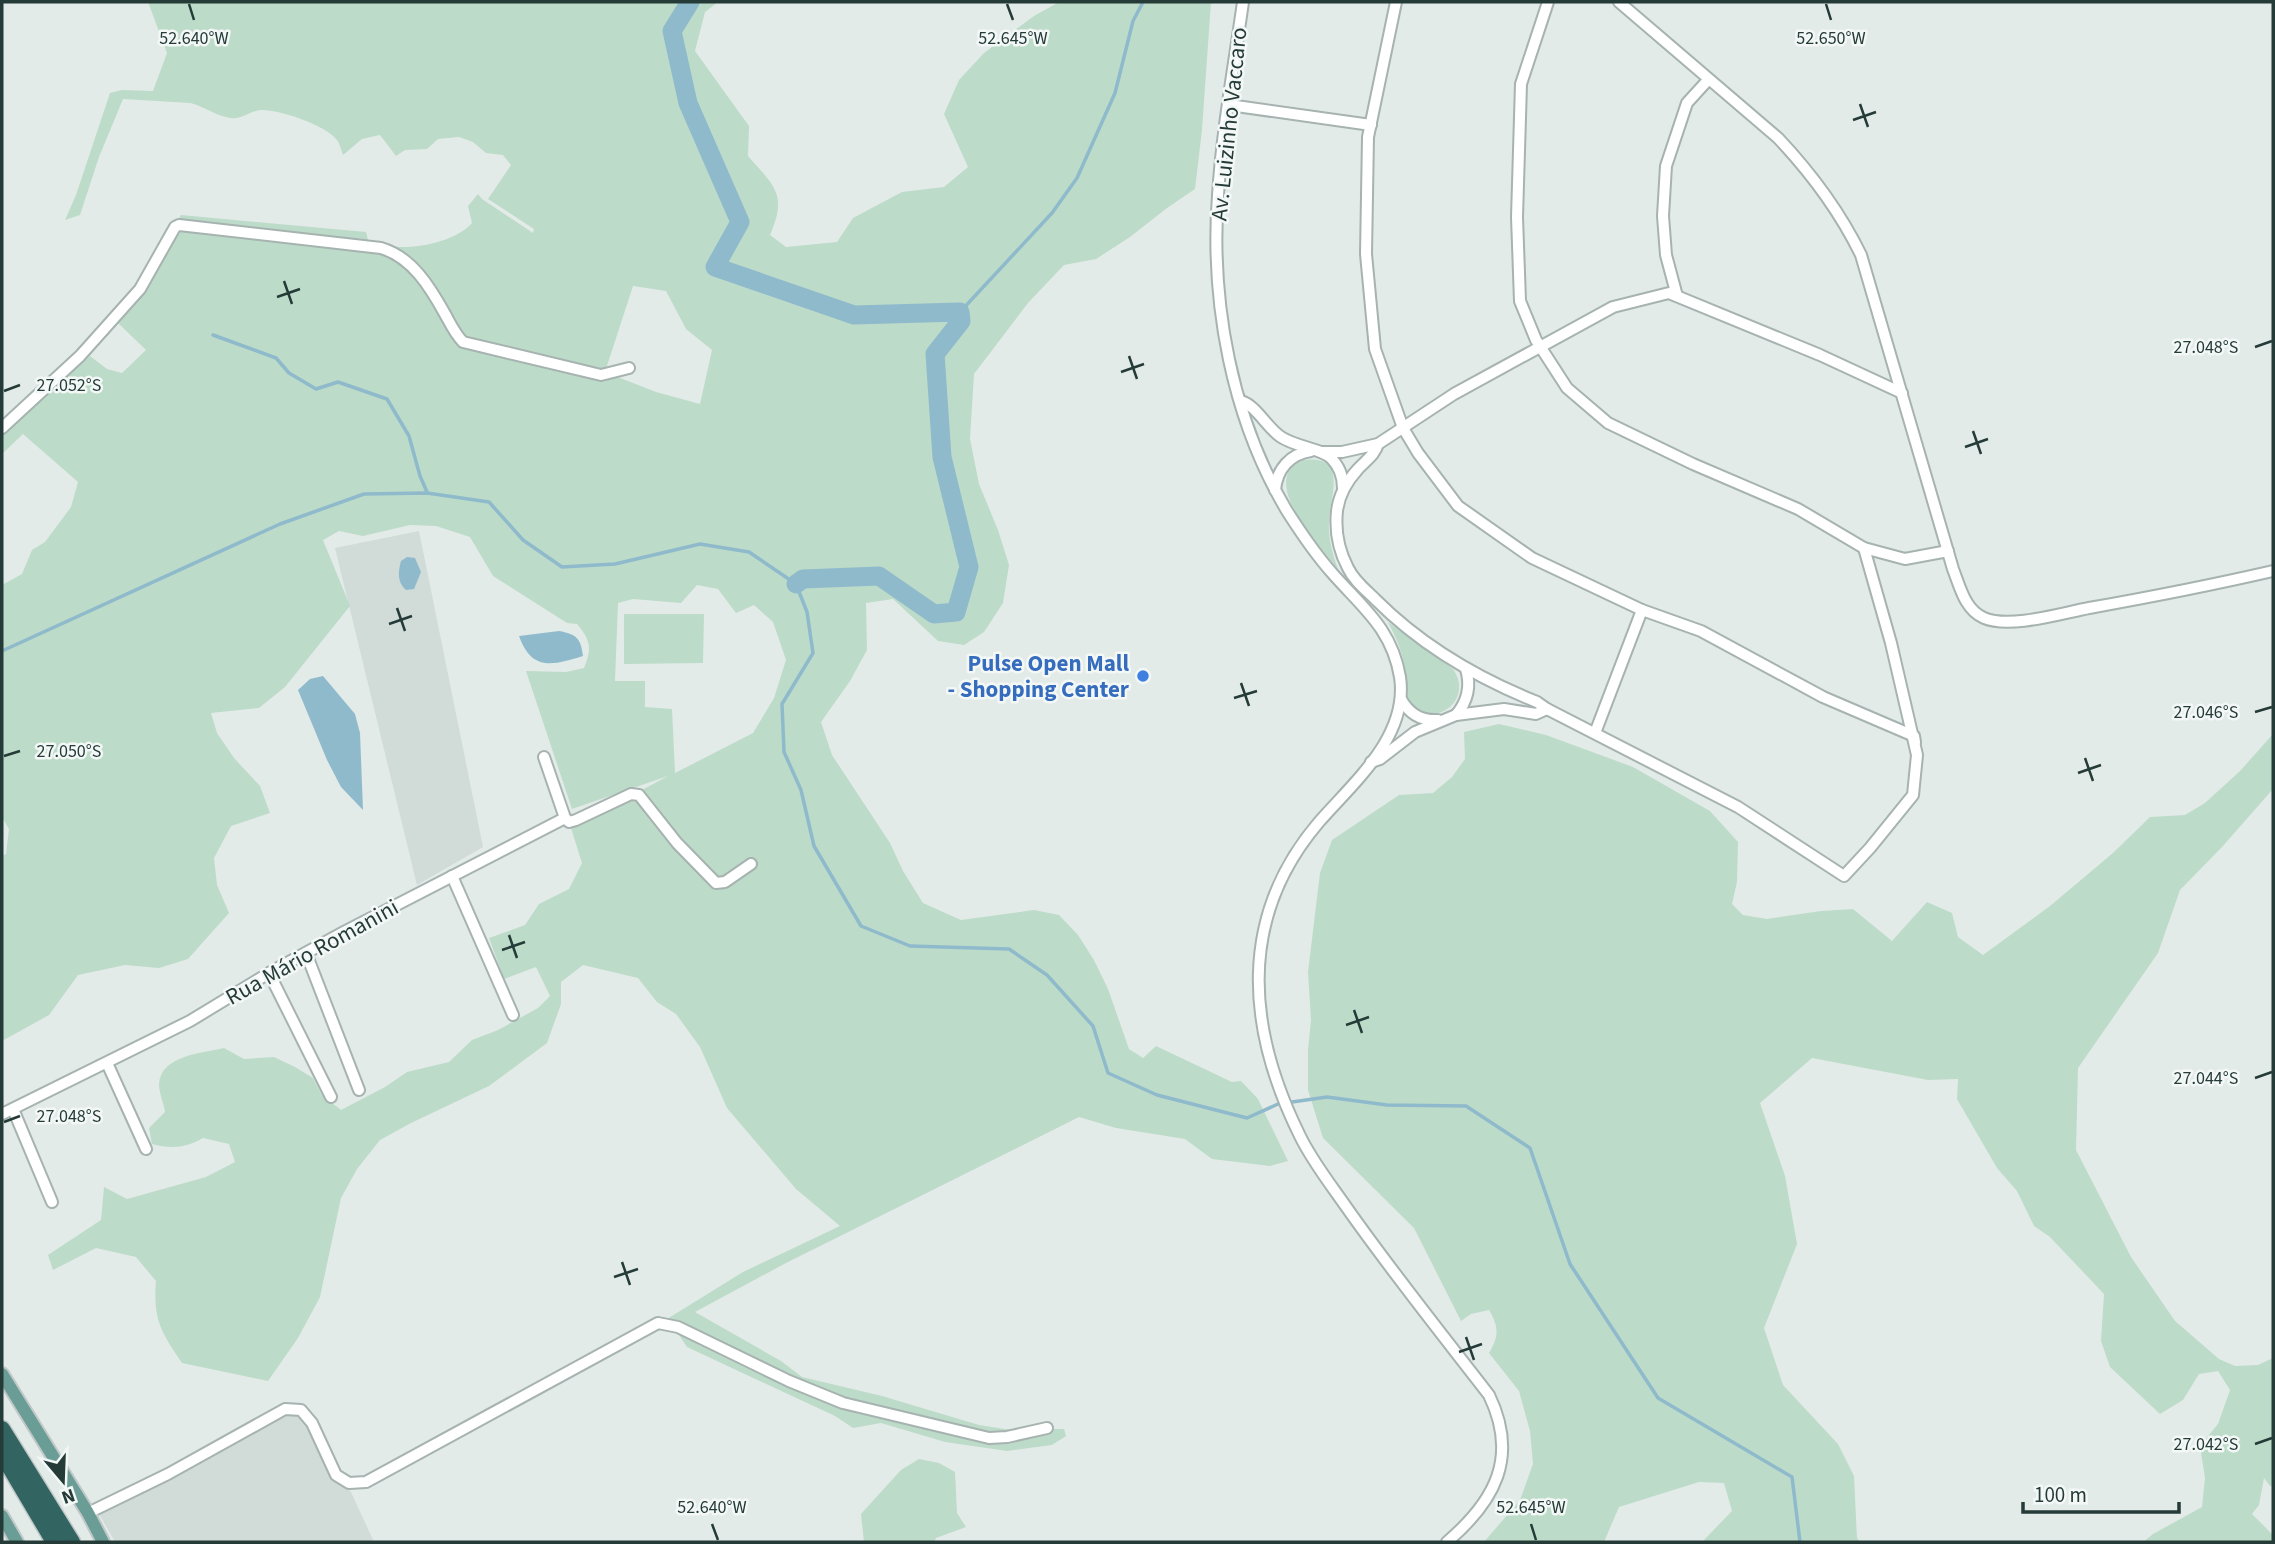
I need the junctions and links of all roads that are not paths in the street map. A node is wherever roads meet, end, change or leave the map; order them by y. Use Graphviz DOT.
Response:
graph roads {
  1 [pos="1242,2"];
  2 [pos="1396,2"];
  3 [pos="1548,2"];
  4 [pos="1619,2"];
  5 [pos="1707,80"];
  6 [pos="1228,105"];
  7 [pos="1371,125"];
  8 [pos="1677,296"];
  9 [pos="1541,347"];
  10 [pos="629,368"];
  11 [pos="1902,393"];
  12 [pos="1241,401"];
  13 [pos="2,428"];
  14 [pos="1403,428"];
  15 [pos="1378,444"];
  16 [pos="1316,451"];
  17 [pos="1343,488"];
  18 [pos="1275,490"];
  19 [pos="1864,548"];
  20 [pos="1948,551"];
  21 [pos="2273,571"];
  22 [pos="1642,610"];
  23 [pos="1466,669"];
  24 [pos="1401,699"];
  25 [pos="1547,709"];
  26 [pos="1456,715"];
  27 [pos="1441,720"];
  28 [pos="1595,733"];
  29 [pos="1914,736"];
  30 [pos="544,757"];
  31 [pos="1371,762"];
  32 [pos="565,818"];
  33 [pos="751,864"];
  34 [pos="452,876"];
  35 [pos="306,953"];
  36 [pos="269,973"];
  37 [pos="513,1014"];
  38 [pos="107,1062"];
  39 [pos="359,1090"];
  40 [pos="331,1097"];
  41 [pos="7,1112"];
  42 [pos="146,1149"];
  43 [pos="52,1202"];
  44 [pos="2,1374"];
  45 [pos="1047,1427"];
  46 [pos="2,1429"];
  47 [pos="2,1454"];
  48 [pos="88,1513"];
  49 [pos="2,1519"];
  50 [pos="17,1542"];
  51 [pos="54,1542"];
  52 [pos="72,1542"];
  53 [pos="103,1542"];
  54 [pos="1447,1542"];
  1 -- 6 [label="street, Av. Luizinho Vaccaro"];
  2 -- 7 [label="street"];
  3 -- 9 [label="street"];
  4 -- 5 [label="street"];
  5 -- 8 [label="street"];
  5 -- 11 [label="street"];
  6 -- 7 [label="street"];
  6 -- 12 [label="street, Av. Luizinho Vaccaro"];
  7 -- 14 [label="street"];
  8 -- 9 [label="street"];
  8 -- 11 [label="street"];
  9 -- 14 [label="street"];
  9 -- 19 [label="street"];
  10 -- 13 [label="street"];
  11 -- 20 [label="street"];
  12 -- 16 [label="street"];
  12 -- 18 [label="street, Av. Luizinho Vaccaro"];
  14 -- 15 [label="street"];
  14 -- 22 [label="street"];
  15 -- 16 [label="street"];
  15 -- 17 [label="street"];
  16 -- 17 [label="street"];
  16 -- 18 [label="street"];
  17 -- 23 [label="street"];
  18 -- 24 [label="street, Av. Luizinho Vaccaro"];
  19 -- 20 [label="street"];
  19 -- 29 [label="street"];
  20 -- 21 [label="street"];
  22 -- 28 [label="street"];
  22 -- 29 [label="street"];
  23 -- 25 [label="street"];
  23 -- 26 [label="street"];
  24 -- 27 [label="street"];
  24 -- 31 [label="street"];
  25 -- 26 [label="street"];
  25 -- 28 [label="street"];
  26 -- 27 [label="street"];
  27 -- 31 [label="street"];
  28 -- 29 [label="street"];
  30 -- 32 [label="street"];
  31 -- 54 [label="street"];
  32 -- 33 [label="street, Rua Mário Romanini"];
  32 -- 34 [label="street, Rua Mário Romanini"];
  34 -- 35 [label="street, Rua Mário Romanini"];
  34 -- 37 [label="street"];
  35 -- 36 [label="street, Rua Mário Romanini"];
  35 -- 39 [label="street"];
  36 -- 38 [label="street, Rua Mário Romanini"];
  36 -- 40 [label="street"];
  38 -- 41 [label="street, Rua Mário Romanini"];
  38 -- 42 [label="street"];
  41 -- 43 [label="street"];
  44 -- 48 [label="main road"];
  45 -- 48 [label="street"];
  46 -- 52 [label="highway"];
  47 -- 51 [label="highway"];
  48 -- 53 [label="main road"];
  49 -- 50 [label="main road"];
}
